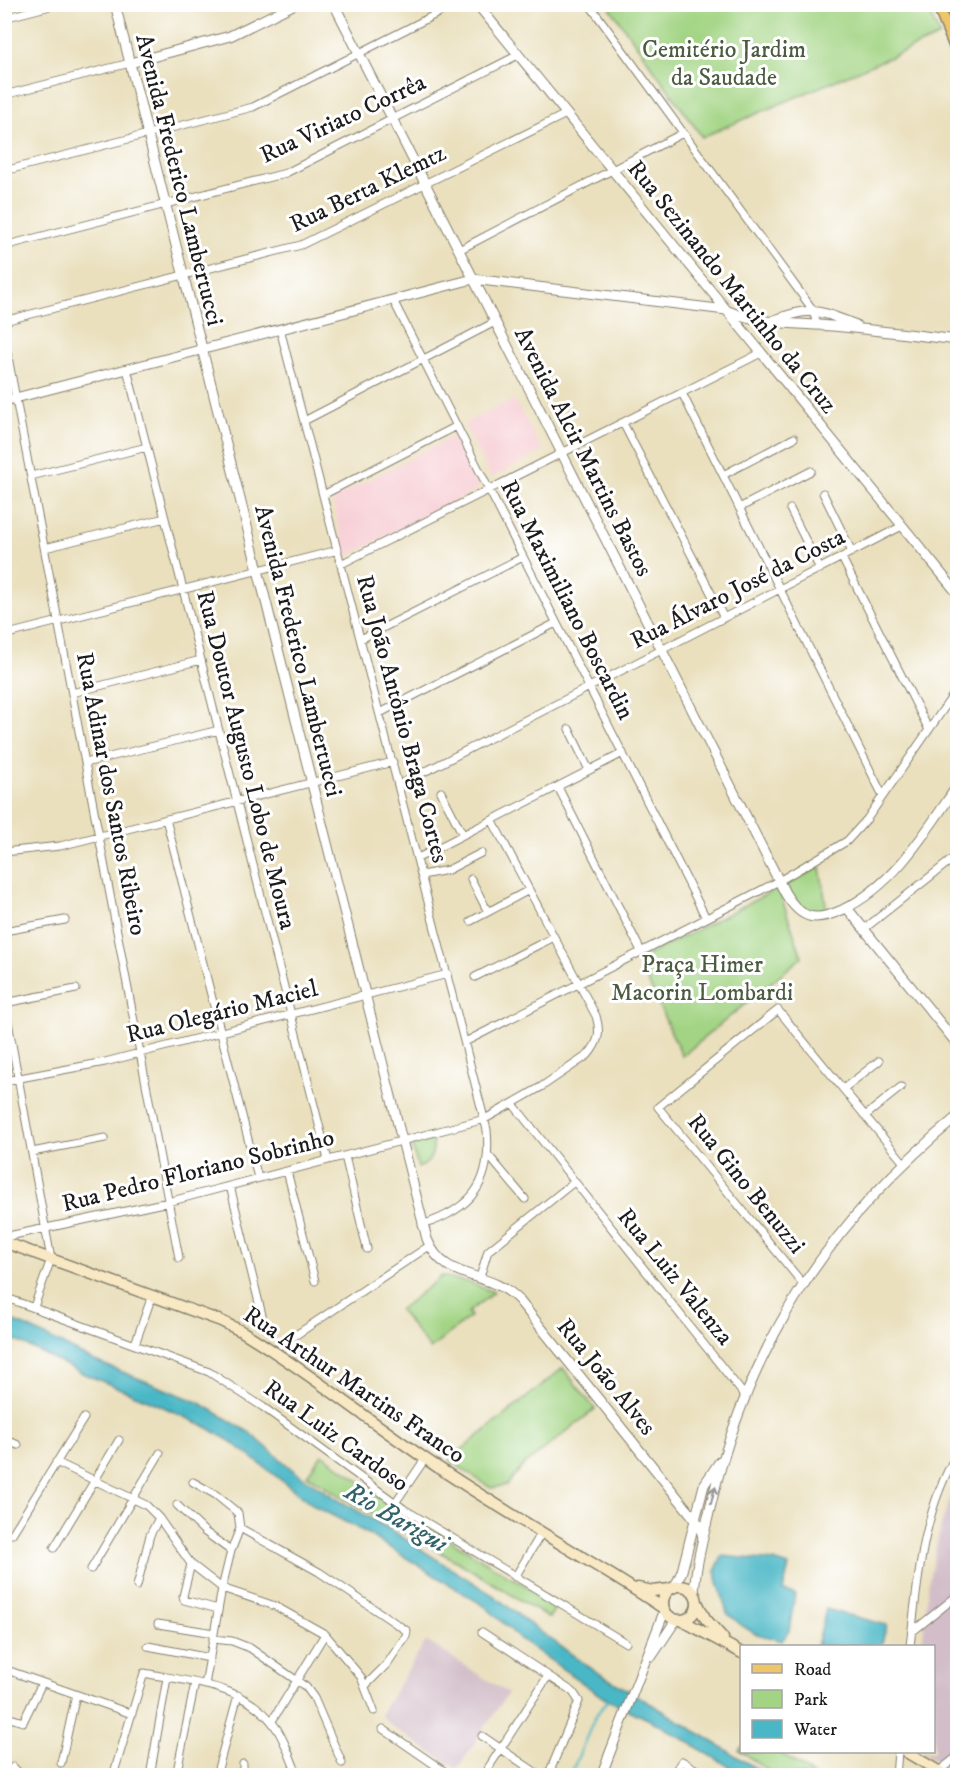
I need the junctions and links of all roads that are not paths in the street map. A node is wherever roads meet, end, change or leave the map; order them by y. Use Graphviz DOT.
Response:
graph roads {
  1 [pos="58,4"];
  2 [pos="115,4"];
  3 [pos="295,4"];
  4 [pos="334,4"];
  5 [pos="456,4"];
  6 [pos="477,4"];
  7 [pos="589,4"];
  8 [pos="937,4"];
  9 [pos="950,4"];
  10 [pos="4,18"];
  11 [pos="957,22"];
  12 [pos="359,54"];
  13 [pos="518,55"];
  14 [pos="957,55"];
  15 [pos="130,63"];
  16 [pos="4,95"];
  17 [pos="566,114"];
  18 [pos="392,119"];
  19 [pos="148,134"];
  20 [pos="683,134"];
  21 [pos="4,171"];
  22 [pos="612,171"];
  23 [pos="425,184"];
  24 [pos="165,205"];
  25 [pos="4,246"];
  26 [pos="459,250"];
  27 [pos="183,275"];
  28 [pos="473,279"];
  29 [pos="393,300"];
  30 [pos="726,310"];
  31 [pos="813,310"];
  32 [pos="4,321"];
  33 [pos="495,322"];
  34 [pos="770,322"];
  35 [pos="817,325"];
  36 [pos="280,329"];
  37 [pos="865,329"];
  38 [pos="4,336"];
  39 [pos="957,340"];
  40 [pos="202,349"];
  41 [pos="761,354"];
  42 [pos="423,360"];
  43 [pos="127,369"];
  44 [pos="682,393"];
  45 [pos="16,398"];
  46 [pos="4,401"];
  47 [pos="304,421"];
  48 [pos="623,423"];
  49 [pos="457,426"];
  50 [pos="794,438"];
  51 [pos="147,447"];
  52 [pos="562,454"];
  53 [pos="811,471"];
  54 [pos="723,475"];
  55 [pos="31,476"];
  56 [pos="489,490"];
  57 [pos="823,493"];
  58 [pos="323,495"];
  59 [pos="740,508"];
  60 [pos="790,508"];
  61 [pos="165,518"];
  62 [pos="902,526"];
  63 [pos="45,548"];
  64 [pos="338,550"];
  65 [pos="852,552"];
  66 [pos="523,557"];
  67 [pos="842,558"];
  68 [pos="341,564"];
  69 [pos="820,569"];
  70 [pos="258,570"];
  71 [pos="183,589"];
  72 [pos="780,589"];
  73 [pos="957,594"];
  74 [pos="724,618"];
  75 [pos="58,621"];
  76 [pos="556,623"];
  77 [pos="4,635"];
  78 [pos="361,639"];
  79 [pos="662,650"];
  80 [pos="201,660"];
  81 [pos="589,687"];
  82 [pos="957,688"];
  83 [pos="72,693"];
  84 [pos="380,713"];
  85 [pos="569,729"];
  86 [pos="219,730"];
  87 [pos="928,730"];
  88 [pos="623,753"];
  89 [pos="393,762"];
  90 [pos="85,763"];
  91 [pos="589,770"];
  92 [pos="311,783"];
  93 [pos="399,785"];
  94 [pos="957,785"];
  95 [pos="558,787"];
  96 [pos="441,792"];
  97 [pos="883,796"];
  98 [pos="237,802"];
  99 [pos="166,819"];
  100 [pos="492,820"];
  101 [pos="463,835"];
  102 [pos="99,836"];
  103 [pos="6,850"];
  104 [pos="481,853"];
  105 [pos="417,858"];
  106 [pos="956,858"];
  107 [pos="422,875"];
  108 [pos="471,879"];
  109 [pos="778,880"];
  110 [pos="529,890"];
  111 [pos="846,908"];
  112 [pos="488,912"];
  113 [pos="706,918"];
  114 [pos="64,920"];
  115 [pos="471,921"];
  116 [pos="864,929"];
  117 [pos="4,931"];
  118 [pos="554,937"];
  119 [pos="641,951"];
  120 [pos="448,975"];
  121 [pos="475,977"];
  122 [pos="578,984"];
  123 [pos="76,989"];
  124 [pos="365,996"];
  125 [pos="5,1001"];
  126 [pos="291,1014"];
  127 [pos="221,1032"];
  128 [pos="465,1042"];
  129 [pos="957,1045"];
  130 [pos="140,1053"];
  131 [pos="879,1061"];
  132 [pos="19,1078"];
  133 [pos="4,1081"];
  134 [pos="901,1088"];
  135 [pos="843,1089"];
  136 [pos="513,1104"];
  137 [pos="865,1116"];
  138 [pos="957,1116"];
  139 [pos="485,1119"];
  140 [pos="105,1138"];
  141 [pos="401,1141"];
  142 [pos="32,1152"];
  143 [pos="345,1156"];
  144 [pos="489,1156"];
  145 [pos="328,1160"];
  146 [pos="904,1163"];
  147 [pos="287,1171"];
  148 [pos="258,1178"];
  149 [pos="574,1182"];
  150 [pos="230,1186"];
  151 [pos="525,1199"];
  152 [pos="168,1202"];
  153 [pos="422,1225"];
  154 [pos="46,1228"];
  155 [pos="4,1237"];
  156 [pos="4,1242"];
  157 [pos="429,1246"];
  158 [pos="367,1249"];
  159 [pos="179,1258"];
  160 [pos="51,1259"];
  161 [pos="480,1277"];
  162 [pos="315,1281"];
  163 [pos="804,1286"];
  164 [pos="152,1296"];
  165 [pos="4,1297"];
  166 [pos="34,1307"];
  167 [pos="262,1315"];
  168 [pos="135,1344"];
  169 [pos="281,1345"];
  170 [pos="745,1396"];
  171 [pos="84,1418"];
  172 [pos="4,1439"];
  173 [pos="119,1440"];
  174 [pos="18,1445"];
  175 [pos="957,1452"];
  176 [pos="160,1453"];
  177 [pos="724,1457"];
  178 [pos="425,1459"];
  179 [pos="56,1462"];
  180 [pos="95,1480"];
  181 [pos="193,1482"];
  182 [pos="133,1498"];
  183 [pos="395,1503"];
  184 [pos="177,1505"];
  185 [pos="159,1518"];
  186 [pos="694,1518"];
  187 [pos="240,1528"];
  188 [pos="12,1534"];
  189 [pos="541,1534"];
  190 [pos="703,1538"];
  191 [pos="54,1548"];
  192 [pos="231,1551"];
  193 [pos="191,1564"];
  194 [pos="91,1569"];
  195 [pos="515,1577"];
  196 [pos="629,1585"];
  197 [pos="137,1586"];
  198 [pos="222,1588"];
  199 [pos="672,1588"];
  200 [pos="957,1595"];
  201 [pos="695,1598"];
  202 [pos="218,1609"];
  203 [pos="664,1610"];
  204 [pos="679,1621"];
  205 [pos="158,1624"];
  206 [pos="482,1632"];
  207 [pos="912,1632"];
  208 [pos="325,1634"];
  209 [pos="214,1636"];
  210 [pos="626,1643"];
  211 [pos="910,1645"];
  212 [pos="148,1646"];
  213 [pos="738,1650"];
  214 [pos="210,1658"];
  215 [pos="4,1669"];
  216 [pos="642,1670"];
  217 [pos="548,1676"];
  218 [pos="167,1678"];
  219 [pos="298,1681"];
  220 [pos="42,1683"];
  221 [pos="195,1683"];
  222 [pos="205,1685"];
  223 [pos="365,1686"];
  224 [pos="76,1695"];
  225 [pos="238,1695"];
  226 [pos="374,1711"];
  227 [pos="132,1714"];
  228 [pos="4,1716"];
  229 [pos="272,1722"];
  230 [pos="384,1730"];
  231 [pos="482,1736"];
  232 [pos="500,1749"];
  233 [pos="898,1753"];
  234 [pos="907,1753"];
  235 [pos="957,1756"];
  236 [pos="61,1763"];
  237 [pos="342,1763"];
  238 [pos="243,1764"];
  239 [pos="926,1769"];
  240 [pos="943,1773"];
  241 [pos="297,1774"];
  242 [pos="601,1775"];
  243 [pos="5,1776"];
  244 [pos="22,1776"];
  245 [pos="113,1776"];
  246 [pos="150,1776"];
  247 [pos="176,1776"];
  248 [pos="216,1776"];
  249 [pos="243,1776"];
  250 [pos="286,1776"];
  251 [pos="451,1776"];
  252 [pos="483,1776"];
  253 [pos="541,1776"];
  254 [pos="548,1776"];
  255 [pos="672,1776"];
  256 [pos="707,1776"];
  257 [pos="896,1776"];
  1 -- 10 [label="street"];
  2 -- 15 [label="street, Avenida Frederico Lambertucci"];
  3 -- 15 [label="street"];
  4 -- 12 [label="street, Avenida Alcir Martins Bastos"];
  5 -- 12 [label="street"];
  6 -- 13 [label="street, Rua Sezinando Martinho da Cruz"];
  7 -- 20 [label="street"];
  8 -- 14 [label="main road"];
  9 -- 11 [label="main road"];
  12 -- 18 [label="street, Avenida Alcir Martins Bastos"];
  12 -- 19 [label="street"];
  13 -- 17 [label="street, Rua Sezinando Martinho da Cruz"];
  13 -- 18 [label="street, Rua Viriato Corrêa"];
  15 -- 16 [label="street"];
  15 -- 19 [label="street, Avenida Frederico Lambertucci"];
  17 -- 22 [label="street, Rua Sezinando Martinho da Cruz"];
  17 -- 23 [label="street, Rua Berta Klemtz"];
  18 -- 23 [label="street, Avenida Alcir Martins Bastos"];
  18 -- 24 [label="street, Rua Viriato Corrêa"];
  19 -- 21 [label="street"];
  19 -- 24 [label="street, Avenida Frederico Lambertucci"];
  20 -- 22 [label="street"];
  20 -- 31 [label="street"];
  22 -- 26 [label="street"];
  22 -- 30 [label="street, Rua Sezinando Martinho da Cruz"];
  23 -- 26 [label="street, Avenida Alcir Martins Bastos"];
  23 -- 27 [label="street, Rua Berta Klemtz"];
  24 -- 25 [label="street, Rua Viriato Corrêa"];
  24 -- 27 [label="street, Avenida Frederico Lambertucci"];
  26 -- 28 [label="street, Avenida Alcir Martins Bastos"];
  27 -- 32 [label="street, Rua Berta Klemtz"];
  27 -- 40 [label="street, Avenida Frederico Lambertucci"];
  28 -- 29 [label="street"];
  28 -- 30 [label="street"];
  28 -- 33 [label="street, Avenida Alcir Martins Bastos"];
  29 -- 36 [label="street"];
  29 -- 42 [label="street, Rua Maximiliano Boscardin"];
  30 -- 34 [label="street"];
  30 -- 41 [label="street, Rua Sezinando Martinho da Cruz"];
  31 -- 34 [label="street"];
  31 -- 35 [label="street"];
  31 -- 37 [label="street"];
  33 -- 42 [label="street"];
  33 -- 52 [label="street, Avenida Alcir Martins Bastos"];
  34 -- 35 [label="street"];
  35 -- 37 [label="street"];
  36 -- 40 [label="street"];
  36 -- 47 [label="street, Rua João Antônio Braga Cortes"];
  37 -- 39 [label="street"];
  38 -- 45 [label="street, Rua Adinar dos Santos Ribeiro"];
  40 -- 43 [label="street"];
  40 -- 70 [label="street, Avenida Frederico Lambertucci"];
  41 -- 44 [label="street"];
  41 -- 62 [label="street, Rua Sezinando Martinho da Cruz"];
  42 -- 47 [label="street"];
  42 -- 49 [label="street, Rua Maximiliano Boscardin"];
  43 -- 45 [label="street"];
  43 -- 51 [label="street, Rua Doutor Augusto Lobo de Moura"];
  44 -- 48 [label="street"];
  44 -- 54 [label="street"];
  45 -- 46 [label="street"];
  45 -- 55 [label="street, Rua Adinar dos Santos Ribeiro"];
  47 -- 58 [label="street, Rua João Antônio Braga Cortes"];
  48 -- 52 [label="street"];
  48 -- 74 [label="street"];
  49 -- 56 [label="street, Rua Maximiliano Boscardin"];
  49 -- 58 [label="street"];
  50 -- 54 [label="street"];
  51 -- 55 [label="street"];
  51 -- 61 [label="street, Rua Doutor Augusto Lobo de Moura"];
  52 -- 56 [label="street"];
  52 -- 79 [label="street, Avenida Alcir Martins Bastos"];
  53 -- 59 [label="street"];
  54 -- 59 [label="street"];
  55 -- 63 [label="street, Rua Adinar dos Santos Ribeiro"];
  56 -- 66 [label="street, Rua Maximiliano Boscardin"];
  56 -- 68 [label="street"];
  57 -- 65 [label="street"];
  58 -- 64 [label="street, Rua João Antônio Braga Cortes"];
  59 -- 72 [label="street"];
  60 -- 69 [label="street"];
  61 -- 63 [label="street"];
  61 -- 71 [label="street, Rua Doutor Augusto Lobo de Moura"];
  62 -- 65 [label="street, Rua Álvaro José da Costa"];
  62 -- 73 [label="street, Rua Sezinando Martinho da Cruz"];
  63 -- 75 [label="street, Rua Adinar dos Santos Ribeiro"];
  64 -- 68 [label="street, Rua João Antônio Braga Cortes"];
  64 -- 70 [label="street"];
  65 -- 67 [label="street, Rua Álvaro José da Costa"];
  66 -- 76 [label="street, Rua Maximiliano Boscardin"];
  66 -- 78 [label="street"];
  67 -- 69 [label="street, Rua Álvaro José da Costa"];
  67 -- 87 [label="street"];
  68 -- 78 [label="street, Rua João Antônio Braga Cortes"];
  69 -- 72 [label="street, Rua Álvaro José da Costa"];
  70 -- 71 [label="street"];
  70 -- 92 [label="street, Avenida Frederico Lambertucci"];
  71 -- 75 [label="street"];
  71 -- 80 [label="street, Rua Doutor Augusto Lobo de Moura"];
  72 -- 74 [label="street, Rua Álvaro José da Costa"];
  72 -- 97 [label="street"];
  74 -- 79 [label="street, Rua Álvaro José da Costa"];
  75 -- 77 [label="street"];
  75 -- 83 [label="street, Rua Adinar dos Santos Ribeiro"];
  76 -- 81 [label="street, Rua Maximiliano Boscardin"];
  76 -- 84 [label="street"];
  78 -- 84 [label="street, Rua João Antônio Braga Cortes"];
  79 -- 81 [label="street, Rua Álvaro José da Costa"];
  79 -- 109 [label="street, Avenida Alcir Martins Bastos"];
  80 -- 83 [label="street"];
  80 -- 86 [label="street, Rua Doutor Augusto Lobo de Moura"];
  81 -- 88 [label="street, Rua Maximiliano Boscardin"];
  81 -- 93 [label="street, Rua Álvaro José da Costa"];
  82 -- 87 [label="street"];
  83 -- 90 [label="street, Rua Adinar dos Santos Ribeiro"];
  84 -- 89 [label="street, Rua João Antônio Braga Cortes"];
  85 -- 91 [label="street"];
  86 -- 90 [label="street"];
  86 -- 98 [label="street, Rua Doutor Augusto Lobo de Moura"];
  87 -- 97 [label="street"];
  88 -- 91 [label="street"];
  88 -- 113 [label="street, Rua Maximiliano Boscardin"];
  89 -- 92 [label="street"];
  89 -- 93 [label="street, Rua João Antônio Braga Cortes"];
  90 -- 102 [label="street, Rua Adinar dos Santos Ribeiro"];
  91 -- 95 [label="street"];
  92 -- 98 [label="street"];
  92 -- 124 [label="street, Avenida Frederico Lambertucci"];
  93 -- 105 [label="street, Rua João Antônio Braga Cortes"];
  94 -- 111 [label="street"];
  95 -- 100 [label="street"];
  95 -- 119 [label="street"];
  96 -- 101 [label="street"];
  97 -- 109 [label="street"];
  98 -- 99 [label="street"];
  98 -- 126 [label="street, Rua Doutor Augusto Lobo de Moura"];
  99 -- 102 [label="street"];
  99 -- 127 [label="street"];
  100 -- 101 [label="street"];
  100 -- 110 [label="street, Rua Pedro Floriano Sobrinho"];
  101 -- 105 [label="street"];
  102 -- 103 [label="street"];
  102 -- 130 [label="street, Rua Adinar dos Santos Ribeiro"];
  104 -- 107 [label="street"];
  105 -- 107 [label="street, Rua João Antônio Braga Cortes"];
  106 -- 116 [label="street"];
  107 -- 120 [label="street, Rua João Antônio Braga Cortes"];
  108 -- 112 [label="street"];
  109 -- 111 [label="street, Avenida Alcir Martins Bastos"];
  109 -- 113 [label="street"];
  110 -- 112 [label="street"];
  110 -- 118 [label="street, Rua Pedro Floriano Sobrinho"];
  111 -- 116 [label="street"];
  112 -- 115 [label="street"];
  113 -- 119 [label="street"];
  114 -- 117 [label="street"];
  116 -- 129 [label="street"];
  118 -- 121 [label="street"];
  118 -- 122 [label="street, Rua Pedro Floriano Sobrinho"];
  119 -- 122 [label="street"];
  120 -- 124 [label="street, Rua Olegário Maciel"];
  120 -- 128 [label="street, Rua João Antônio Braga Cortes"];
  122 -- 128 [label="street"];
  122 -- 136 [label="street, Rua Pedro Floriano Sobrinho"];
  123 -- 125 [label="street"];
  124 -- 126 [label="street, Rua Olegário Maciel"];
  124 -- 141 [label="street, Avenida Frederico Lambertucci"];
  125 -- 132 [label="street"];
  126 -- 127 [label="street, Rua Olegário Maciel"];
  126 -- 145 [label="street, Rua Doutor Augusto Lobo de Moura"];
  127 -- 130 [label="street, Rua Olegário Maciel"];
  127 -- 148 [label="street"];
  128 -- 139 [label="street, Rua João Antônio Braga Cortes"];
  130 -- 132 [label="street, Rua Olegário Maciel"];
  130 -- 152 [label="street, Rua Adinar dos Santos Ribeiro"];
  131 -- 135 [label="street"];
  132 -- 133 [label="street, Rua Olegário Maciel"];
  132 -- 142 [label="street"];
  134 -- 137 [label="street"];
  135 -- 137 [label="street"];
  135 -- 163 [label="street, Rua Gino Benuzzi"];
  136 -- 139 [label="street, Rua Pedro Floriano Sobrinho"];
  136 -- 149 [label="street, Rua Luiz Valenza"];
  137 -- 146 [label="street"];
  138 -- 146 [label="street"];
  139 -- 141 [label="street, Rua Pedro Floriano Sobrinho"];
  139 -- 144 [label="street, Rua João Antônio Braga Cortes"];
  140 -- 142 [label="street"];
  141 -- 143 [label="street, Rua Pedro Floriano Sobrinho"];
  141 -- 153 [label="street, Avenida Frederico Lambertucci"];
  142 -- 154 [label="street"];
  143 -- 145 [label="street, Rua Pedro Floriano Sobrinho"];
  143 -- 158 [label="street"];
  144 -- 151 [label="street"];
  144 -- 153 [label="street"];
  145 -- 147 [label="street, Rua Pedro Floriano Sobrinho"];
  146 -- 163 [label="street"];
  147 -- 148 [label="street, Rua Pedro Floriano Sobrinho"];
  147 -- 162 [label="street"];
  148 -- 150 [label="street, Rua Pedro Floriano Sobrinho"];
  149 -- 161 [label="street"];
  149 -- 170 [label="street, Rua Luiz Valenza"];
  150 -- 152 [label="street, Rua Pedro Floriano Sobrinho"];
  150 -- 167 [label="street"];
  152 -- 154 [label="street, Rua Pedro Floriano Sobrinho"];
  152 -- 159 [label="street, Rua Adinar dos Santos Ribeiro"];
  153 -- 157 [label="street, Avenida Frederico Lambertucci"];
  154 -- 155 [label="street, Rua Pedro Floriano Sobrinho"];
  154 -- 160 [label="street"];
  156 -- 160 [label="main road, Rua Arthur Martins Franco"];
  157 -- 161 [label="street, Avenida Frederico Lambertucci"];
  157 -- 169 [label="street"];
  160 -- 164 [label="main road, Rua Arthur Martins Franco"];
  160 -- 166 [label="street"];
  161 -- 186 [label="street, Rua João Alves"];
  163 -- 170 [label="street"];
  164 -- 168 [label="street"];
  164 -- 178 [label="main road, Rua Arthur Martins Franco"];
  165 -- 166 [label="street, Rua Luiz Cardoso"];
  166 -- 168 [label="street, Rua Luiz Cardoso"];
  168 -- 183 [label="street, Rua Luiz Cardoso"];
  170 -- 177 [label="street"];
  171 -- 179 [label="street"];
  172 -- 174 [label="street"];
  173 -- 180 [label="street"];
  175 -- 207 [label="street"];
  176 -- 182 [label="street"];
  177 -- 186 [label="street"];
  190 -- 177 [label="street, one-way"];
  178 -- 183 [label="street"];
  178 -- 189 [label="main road, Rua Arthur Martins Franco"];
  179 -- 180 [label="street"];
  179 -- 188 [label="street"];
  180 -- 182 [label="street"];
  180 -- 191 [label="street"];
  181 -- 187 [label="street"];
  182 -- 185 [label="street"];
  182 -- 194 [label="street"];
  183 -- 195 [label="street, Rua Luiz Cardoso"];
  184 -- 192 [label="street"];
  185 -- 193 [label="street"];
  185 -- 197 [label="street"];
  186 -- 190 [label="street, Rua João Alves"];
  186 -- 199 [label="street"];
  187 -- 192 [label="street"];
  187 -- 223 [label="street"];
  189 -- 195 [label="street"];
  189 -- 196 [label="main road, Rua Arthur Martins Franco"];
  190 -- 201 [label="street"];
  192 -- 198 [label="street"];
  193 -- 198 [label="street"];
  193 -- 202 [label="street"];
  195 -- 210 [label="street, Rua Luiz Cardoso"];
  196 -- 199 [label="main road, Rua Arthur Martins Franco"];
  196 -- 203 [label="main road, Rua Arthur Martins Franco"];
  198 -- 202 [label="street"];
  198 -- 208 [label="street"];
  199 -- 201 [label="main road"];
  199 -- 203 [label="main road"];
  200 -- 207 [label="street"];
  201 -- 204 [label="main road"];
  201 -- 213 [label="main road"];
  202 -- 209 [label="street"];
  203 -- 204 [label="main road"];
  203 -- 216 [label="street"];
  204 -- 213 [label="main road"];
  204 -- 216 [label="street"];
  205 -- 209 [label="street"];
  206 -- 217 [label="street"];
  207 -- 211 [label="street"];
  208 -- 219 [label="street"];
  208 -- 223 [label="street"];
  209 -- 214 [label="street"];
  209 -- 219 [label="street"];
  212 -- 214 [label="street"];
  214 -- 222 [label="street"];
  215 -- 220 [label="street"];
  216 -- 242 [label="street"];
  217 -- 232 [label="street"];
  217 -- 254 [label="street"];
  218 -- 221 [label="street"];
  218 -- 227 [label="street"];
  218 -- 246 [label="street"];
  219 -- 229 [label="street"];
  219 -- 237 [label="street"];
  220 -- 224 [label="street"];
  220 -- 228 [label="street"];
  221 -- 222 [label="street"];
  221 -- 247 [label="street"];
  222 -- 225 [label="street"];
  223 -- 226 [label="street"];
  224 -- 227 [label="street"];
  224 -- 236 [label="street"];
  225 -- 229 [label="street"];
  225 -- 248 [label="street"];
  227 -- 245 [label="street"];
  229 -- 241 [label="street"];
  230 -- 251 [label="street"];
  231 -- 232 [label="street"];
  232 -- 252 [label="street"];
  232 -- 253 [label="street"];
  233 -- 257 [label="street"];
  234 -- 239 [label="main road"];
  235 -- 240 [label="street"];
  238 -- 249 [label="street"];
  239 -- 240 [label="main road"];
  241 -- 250 [label="street"];
  243 -- 244 [label="street"];
  255 -- 256 [label="street"];
}
